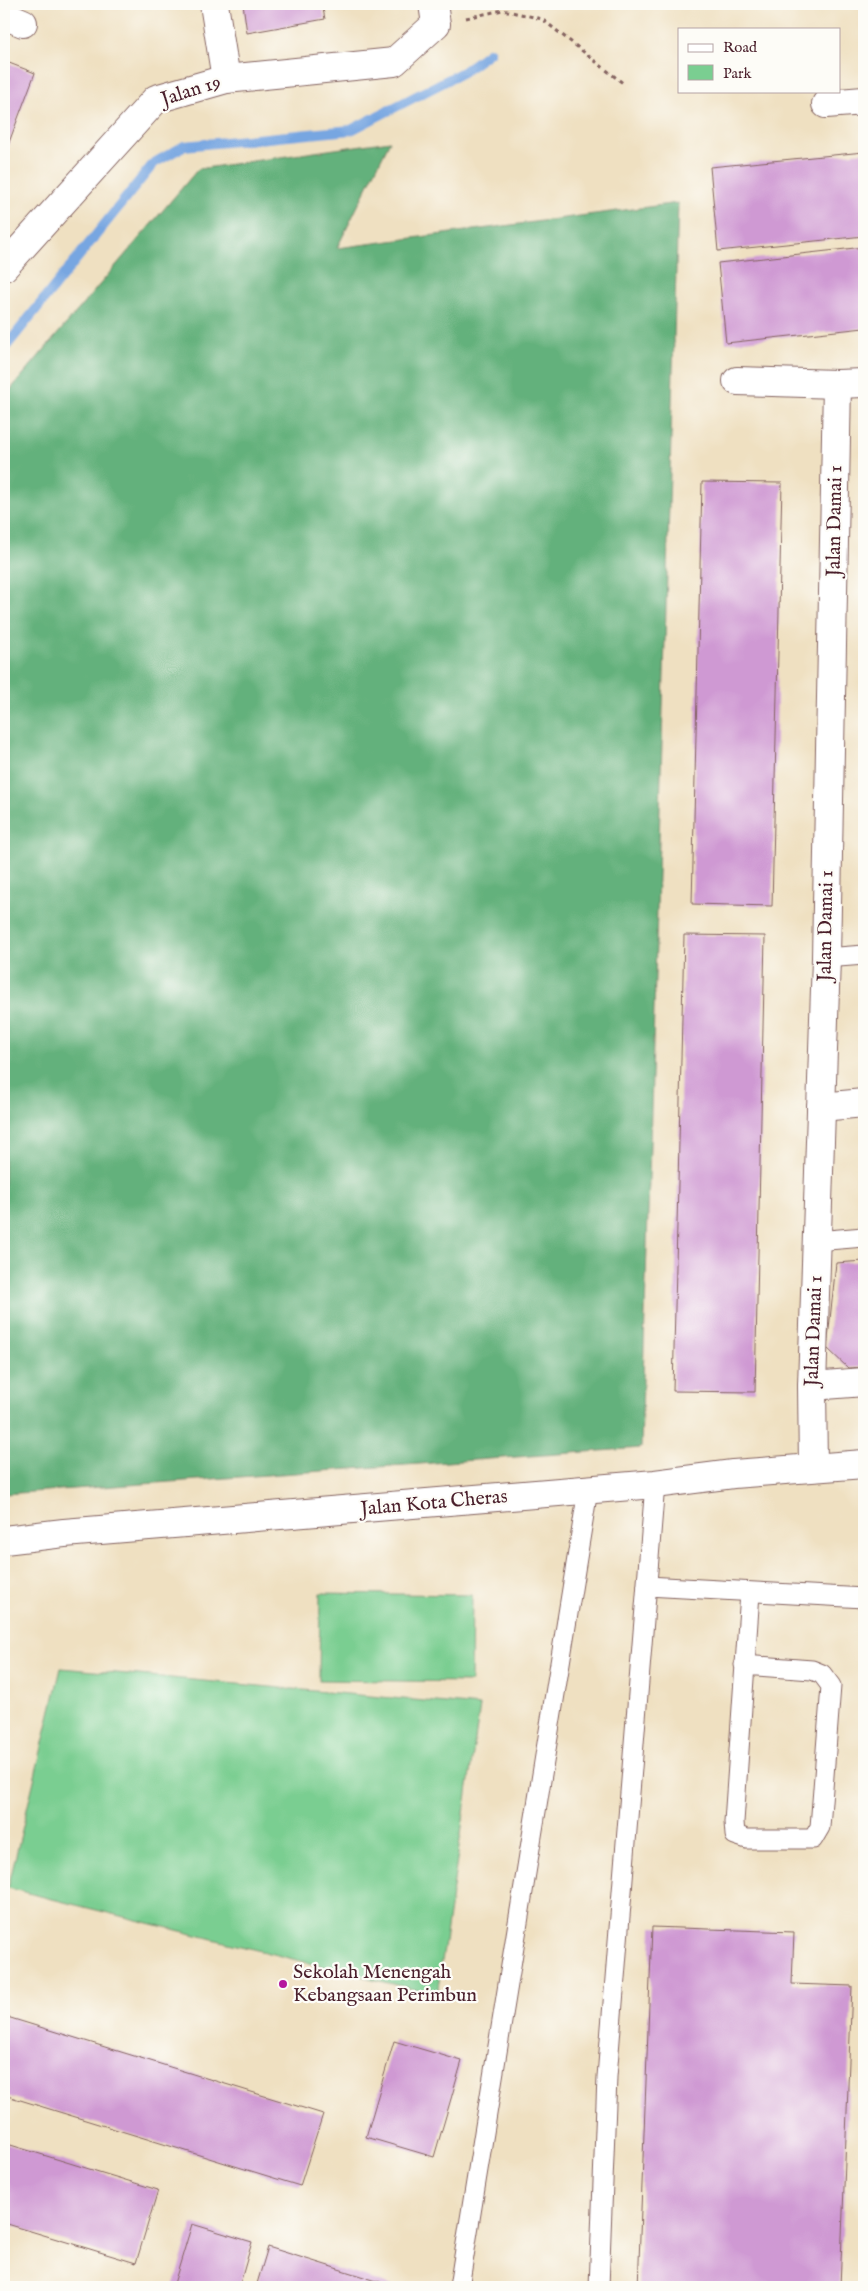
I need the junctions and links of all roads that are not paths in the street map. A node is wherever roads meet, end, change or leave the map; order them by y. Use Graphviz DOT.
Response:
graph roads {
  1 [pos="214,4"];
  2 [pos="434,14"];
  3 [pos="226,79"];
  4 [pos="864,101"];
  5 [pos="826,104"];
  6 [pos="4,267"];
  7 [pos="737,381"];
  8 [pos="864,383"];
  9 [pos="837,384"];
  10 [pos="864,955"];
  11 [pos="826,958"];
  12 [pos="864,1103"];
  13 [pos="821,1108"];
  14 [pos="864,1237"];
  15 [pos="816,1240"];
  16 [pos="864,1382"];
  17 [pos="812,1386"];
  18 [pos="864,1464"];
  19 [pos="813,1468"];
  20 [pos="655,1484"];
  21 [pos="588,1490"];
  22 [pos="4,1540"];
  23 [pos="647,1586"];
  24 [pos="750,1593"];
  25 [pos="864,1598"];
  26 [pos="744,1666"];
  27 [pos="459,2287"];
  28 [pos="599,2287"];
  1 -- 3 [label="street"];
  2 -- 3 [label="street, Jalan 19"];
  3 -- 6 [label="street, Jalan 19"];
  4 -- 5 [label="street"];
  7 -- 9 [label="street"];
  8 -- 9 [label="street"];
  9 -- 11 [label="street, Jalan Damai 1"];
  10 -- 11 [label="lane"];
  11 -- 13 [label="street, Jalan Damai 1"];
  12 -- 13 [label="street"];
  13 -- 15 [label="street, Jalan Damai 1"];
  14 -- 15 [label="lane"];
  15 -- 17 [label="street, Jalan Damai 1"];
  16 -- 17 [label="street"];
  17 -- 19 [label="street, Jalan Damai 1"];
  18 -- 19 [label="street, Jalan Kota Cheras"];
  19 -- 20 [label="street, Jalan Kota Cheras"];
  20 -- 21 [label="street, Jalan Kota Cheras"];
  20 -- 23 [label="lane"];
  21 -- 22 [label="street, Jalan Kota Cheras"];
  21 -- 27 [label="lane"];
  23 -- 24 [label="lane"];
  23 -- 28 [label="lane"];
  24 -- 25 [label="lane"];
  24 -- 26 [label="lane"];
  26 -- 26 [label="lane"];
}
